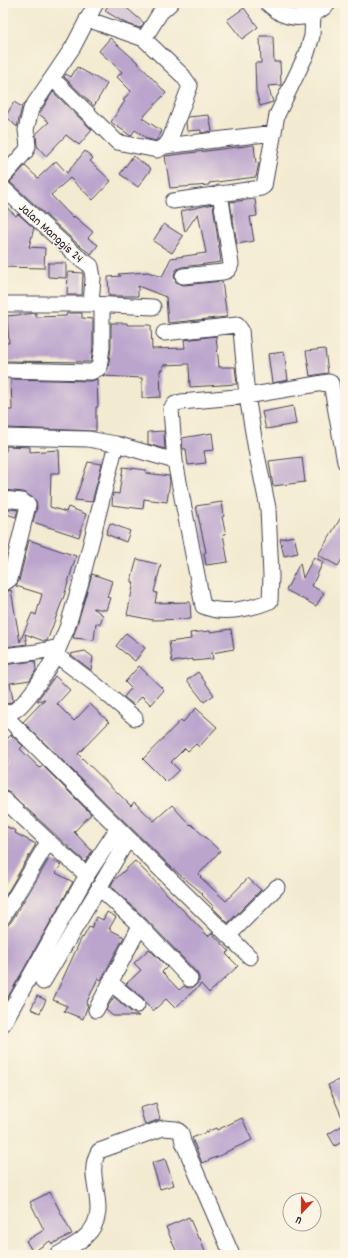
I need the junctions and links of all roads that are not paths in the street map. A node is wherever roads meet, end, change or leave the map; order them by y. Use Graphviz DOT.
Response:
graph roads {
  1 [pos="96,3"];
  2 [pos="171,3"];
  3 [pos="267,3"];
  4 [pos="329,3"];
  5 [pos="313,15"];
  6 [pos="87,20"];
  7 [pos="144,39"];
  8 [pos="52,78"];
  9 [pos="274,133"];
  10 [pos="165,146"];
  11 [pos="3,177"];
  12 [pos="3,188"];
  13 [pos="220,193"];
  14 [pos="173,201"];
  15 [pos="183,276"];
  16 [pos="3,304"];
  17 [pos="96,304"];
  18 [pos="153,307"];
  19 [pos="164,333"];
  20 [pos="3,370"];
  21 [pos="247,396"];
  22 [pos="3,437"];
  23 [pos="116,444"];
  24 [pos="174,461"];
  25 [pos="345,462"];
  26 [pos="3,499"];
  27 [pos="3,584"];
  28 [pos="58,651"];
  29 [pos="3,656"];
  30 [pos="3,714"];
  31 [pos="135,718"];
  32 [pos="4,802"];
  33 [pos="118,828"];
  34 [pos="128,839"];
  35 [pos="48,842"];
  36 [pos="87,875"];
  37 [pos="99,887"];
  38 [pos="277,887"];
  39 [pos="3,918"];
  40 [pos="140,926"];
  41 [pos="228,936"];
  42 [pos="250,957"];
  43 [pos="190,979"];
  44 [pos="43,982"];
  45 [pos="110,982"];
  46 [pos="137,1005"];
  47 [pos="96,1010"];
  48 [pos="3,1024"];
  49 [pos="58,1255"];
  50 [pos="232,1255"];
  1 -- 6 [label="street"];
  2 -- 7 [label="street"];
  3 -- 5 [label="street"];
  4 -- 5 [label="street"];
  5 -- 9 [label="street"];
  6 -- 7 [label="street"];
  6 -- 8 [label="street"];
  7 -- 10 [label="street"];
  8 -- 10 [label="street"];
  8 -- 11 [label="street"];
  9 -- 10 [label="street"];
  9 -- 13 [label="street"];
  12 -- 17 [label="street, Jalan Manggis 24"];
  13 -- 14 [label="street"];
  13 -- 15 [label="street"];
  16 -- 17 [label="street"];
  17 -- 18 [label="street"];
  17 -- 20 [label="street, Jalan Manggis 24"];
  19 -- 21 [label="street"];
  21 -- 24 [label="street"];
  21 -- 24 [label="street"];
  21 -- 25 [label="street"];
  22 -- 23 [label="street"];
  23 -- 24 [label="street"];
  23 -- 28 [label="street"];
  26 -- 27 [label="street"];
  28 -- 29 [label="street"];
  28 -- 30 [label="street"];
  28 -- 31 [label="street"];
  30 -- 33 [label="street"];
  32 -- 35 [label="street"];
  33 -- 34 [label="street"];
  33 -- 36 [label="street"];
  34 -- 37 [label="street"];
  34 -- 41 [label="street"];
  35 -- 36 [label="street"];
  35 -- 39 [label="street"];
  36 -- 48 [label="street"];
  37 -- 40 [label="street"];
  37 -- 44 [label="street"];
  38 -- 41 [label="street"];
  40 -- 43 [label="street"];
  40 -- 45 [label="street"];
  41 -- 42 [label="street"];
  45 -- 46 [label="street"];
  45 -- 47 [label="street"];
  49 -- 50 [label="street"];
}
